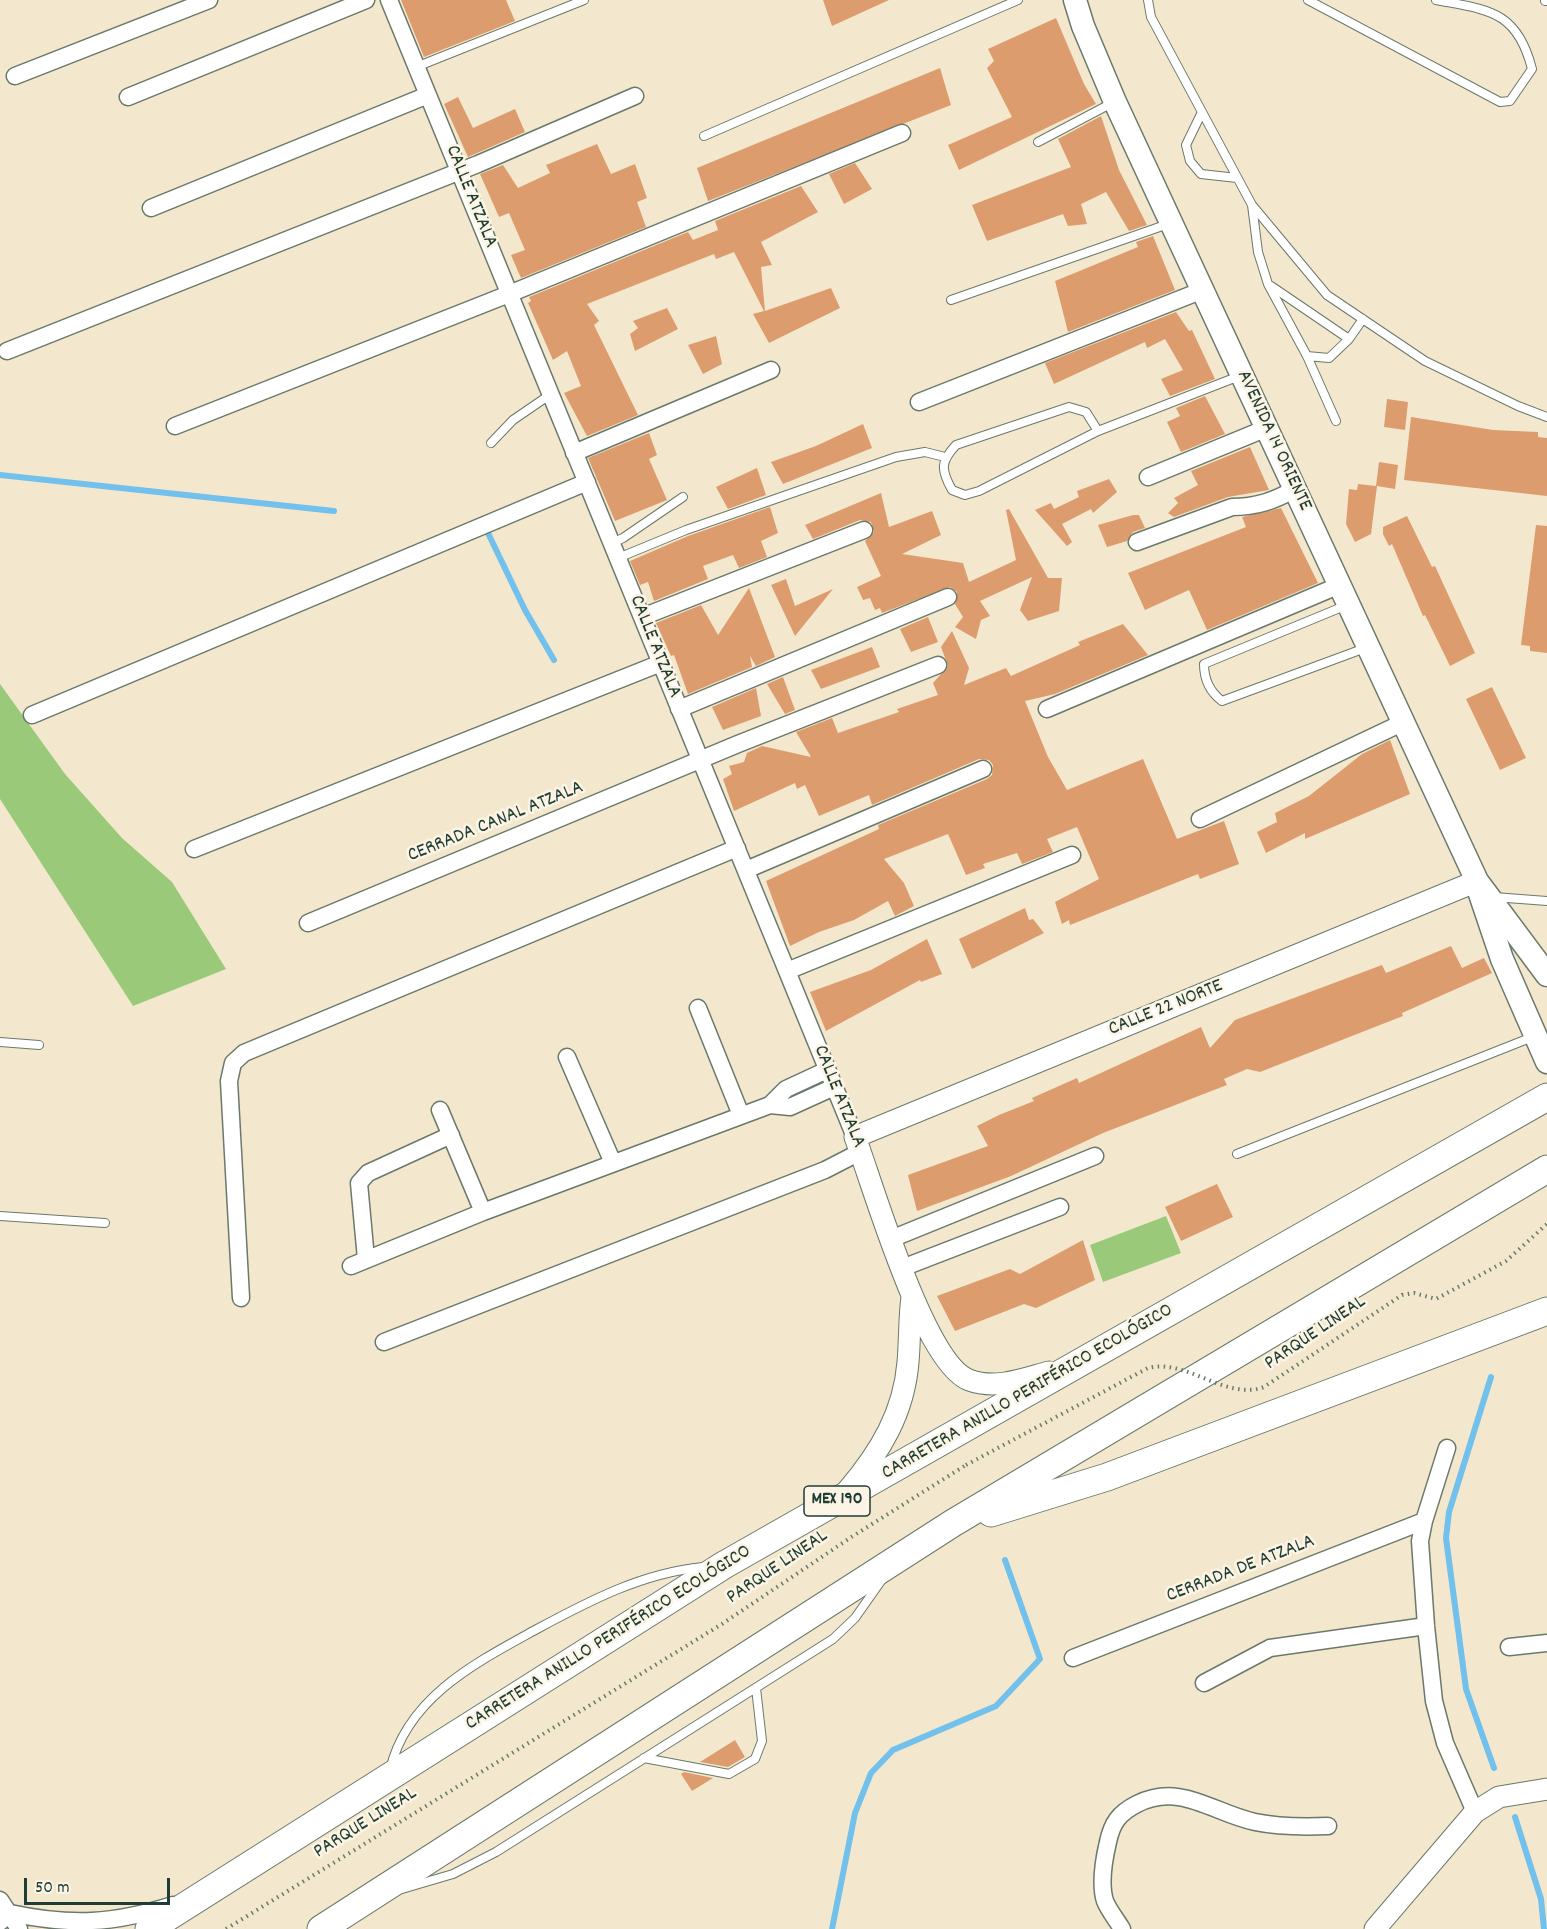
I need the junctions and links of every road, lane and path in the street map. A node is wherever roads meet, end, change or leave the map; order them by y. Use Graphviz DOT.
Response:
graph roads {
  1 [pos="209,0"];
  2 [pos="366,0"];
  3 [pos="389,0"];
  4 [pos="584,0"];
  5 [pos="1018,0"];
  6 [pos="1075,0"];
  7 [pos="1148,0"];
  8 [pos="1308,0"];
  9 [pos="1436,0"];
  10 [pos="416,67"];
  11 [pos="15,76"];
  12 [pos="428,94"];
  13 [pos="635,96"];
  14 [pos="128,97"];
  15 [pos="1115,102"];
  16 [pos="1202,112"];
  17 [pos="902,133"];
  18 [pos="704,136"];
  19 [pos="1038,142"];
  20 [pos="459,171"];
  21 [pos="1237,178"];
  22 [pos="1252,205"];
  23 [pos="151,208"];
  24 [pos="1172,223"];
  25 [pos="1268,284"];
  26 [pos="1203,290"];
  27 [pos="509,294"];
  28 [pos="951,300"];
  29 [pos="1363,319"];
  30 [pos="1349,339"];
  31 [pos="7,351"];
  32 [pos="1308,356"];
  33 [pos="771,369"];
  34 [pos="1242,375"];
  35 [pos="551,394"];
  36 [pos="919,402"];
  37 [pos="1547,417"];
  38 [pos="1336,421"];
  39 [pos="174,426"];
  40 [pos="1267,428"];
  41 [pos="1098,431"];
  42 [pos="491,443"];
  43 [pos="574,453"];
  44 [pos="945,457"];
  45 [pos="1148,477"];
  46 [pos="587,482"];
  47 [pos="1295,489"];
  48 [pos="683,497"];
  49 [pos="864,530"];
  50 [pos="1137,542"];
  51 [pos="615,551"];
  52 [pos="1344,594"];
  53 [pos="948,597"];
  54 [pos="642,617"];
  55 [pos="1369,647"];
  56 [pos="661,663"];
  57 [pos="938,665"];
  58 [pos="679,709"];
  59 [pos="1047,710"];
  60 [pos="32,715"];
  61 [pos="1404,722"];
  62 [pos="700,760"];
  63 [pos="983,769"];
  64 [pos="1200,819"];
  65 [pos="736,848"];
  66 [pos="194,849"];
  67 [pos="1072,855"];
  68 [pos="746,870"];
  69 [pos="1482,891"];
  70 [pos="1547,901"];
  71 [pos="308,923"];
  72 [pos="787,971"];
  73 [pos="1547,975"];
  74 [pos="698,1008"];
  75 [pos="1535,1035"];
  76 [pos="0,1042"];
  77 [pos="39,1045"];
  78 [pos="567,1057"];
  79 [pos="1547,1062"];
  80 [pos="827,1070"];
  81 [pos="834,1087"];
  82 [pos="1544,1099"];
  83 [pos="770,1105"];
  84 [pos="440,1110"];
  85 [pos="741,1115"];
  86 [pos="451,1135"];
  87 [pos="858,1145"];
  88 [pos="1237,1154"];
  89 [pos="1095,1156"];
  90 [pos="613,1163"];
  91 [pos="1547,1169"];
  92 [pos="1060,1207"];
  93 [pos="483,1212"];
  94 [pos="0,1216"];
  95 [pos="105,1223"];
  96 [pos="1547,1224"];
  97 [pos="891,1239"];
  98 [pos="902,1268"];
  99 [pos="912,1297"];
  100 [pos="241,1298"];
  101 [pos="1547,1311"];
  102 [pos="384,1342"];
  103 [pos="1079,1364"];
  104 [pos="1447,1448"];
  105 [pos="839,1500"];
  106 [pos="1424,1521"];
  107 [pos="953,1523"];
  108 [pos="893,1562"];
  109 [pos="724,1565"];
  110 [pos="1426,1626"];
  111 [pos="1547,1643"];
  112 [pos="1509,1647"];
  113 [pos="1073,1658"];
  114 [pos="1204,1683"];
  115 [pos="756,1688"];
  116 [pos="644,1758"];
  117 [pos="389,1775"];
  118 [pos="1547,1789"];
  119 [pos="1475,1812"];
  120 [pos="1328,1826"];
  121 [pos="372,1894"];
  122 [pos="198,1897"];
  123 [pos="3,1912"];
  124 [pos="19,1929"];
  125 [pos="149,1929"];
  126 [pos="226,1929"];
  127 [pos="321,1929"];
  128 [pos="1122,1929"];
  129 [pos="1375,1929"];
  1 -- 11 [label="street"];
  2 -- 14 [label="street"];
  3 -- 10 [label="street, CALLE ATZALA"];
  4 -- 10 [label="lane"];
  5 -- 18 [label="lane"];
  6 -- 15 [label="main road, AVENIDA 14 ORIENTE"];
  7 -- 16 [label="lane"];
  8 -- 9 [label="lane"];
  10 -- 12 [label="street, CALLE ATZALA"];
  12 -- 20 [label="street, CALLE ATZALA"];
  12 -- 23 [label="street"];
  13 -- 20 [label="street"];
  15 -- 19 [label="lane"];
  15 -- 24 [label="main road, AVENIDA 14 ORIENTE"];
  16 -- 21 [label="lane"];
  16 -- 21 [label="lane"];
  17 -- 27 [label="street"];
  20 -- 27 [label="street, CALLE ATZALA"];
  20 -- 31 [label="street"];
  21 -- 22 [label="lane"];
  22 -- 25 [label="lane"];
  22 -- 29 [label="lane"];
  24 -- 26 [label="main road, AVENIDA 14 ORIENTE"];
  24 -- 28 [label="lane"];
  25 -- 30 [label="lane"];
  25 -- 32 [label="lane"];
  26 -- 34 [label="main road, AVENIDA 14 ORIENTE"];
  26 -- 36 [label="street"];
  27 -- 35 [label="street, CALLE ATZALA"];
  27 -- 39 [label="street"];
  29 -- 30 [label="lane"];
  29 -- 37 [label="lane"];
  30 -- 32 [label="lane"];
  32 -- 38 [label="lane"];
  33 -- 43 [label="street"];
  34 -- 40 [label="main road, AVENIDA 14 ORIENTE"];
  34 -- 41 [label="lane"];
  35 -- 42 [label="lane"];
  35 -- 43 [label="street, CALLE ATZALA"];
  40 -- 45 [label="street"];
  40 -- 47 [label="main road, AVENIDA 14 ORIENTE"];
  41 -- 44 [label="lane"];
  41 -- 44 [label="lane"];
  43 -- 46 [label="street, CALLE ATZALA"];
  44 -- 51 [label="lane"];
  46 -- 51 [label="street, CALLE ATZALA"];
  46 -- 60 [label="street"];
  47 -- 50 [label="street"];
  47 -- 52 [label="main road, AVENIDA 14 ORIENTE"];
  48 -- 51 [label="lane"];
  49 -- 54 [label="street"];
  51 -- 54 [label="street, CALLE ATZALA"];
  52 -- 55 [label="main road, AVENIDA 14 ORIENTE"];
  52 -- 55 [label="lane"];
  52 -- 59 [label="street"];
  53 -- 58 [label="street"];
  54 -- 56 [label="street, CALLE ATZALA"];
  55 -- 61 [label="main road, AVENIDA 14 ORIENTE"];
  56 -- 58 [label="street, CALLE ATZALA"];
  56 -- 66 [label="street"];
  57 -- 62 [label="street, CERRADA CANAL ATZALA"];
  58 -- 62 [label="street, CALLE ATZALA"];
  61 -- 64 [label="street"];
  61 -- 69 [label="main road, AVENIDA 14 ORIENTE"];
  62 -- 65 [label="street, CALLE ATZALA"];
  62 -- 71 [label="street, CERRADA CANAL ATZALA"];
  63 -- 68 [label="street"];
  65 -- 68 [label="street, CALLE ATZALA"];
  65 -- 100 [label="street"];
  67 -- 72 [label="street"];
  68 -- 72 [label="street, CALLE ATZALA"];
  69 -- 70 [label="lane"];
  69 -- 73 [label="main road, AVENIDA 14 ORIENTE"];
  69 -- 75 [label="main road, AVENIDA 14 ORIENTE"];
  69 -- 87 [label="street, CALLE 22 NORTE"];
  72 -- 80 [label="street, CALLE ATZALA"];
  74 -- 85 [label="street"];
  75 -- 79 [label="main road, AVENIDA 14 ORIENTE"];
  75 -- 88 [label="lane"];
  76 -- 77 [label="lane"];
  78 -- 90 [label="street"];
  80 -- 81 [label="street, CALLE ATZALA"];
  80 -- 83 [label="street"];
  81 -- 83 [label="street"];
  81 -- 87 [label="street, CALLE ATZALA"];
  82 -- 103 [label="highway, CARRETERA ANILLO PERIFÉRICO ECOLÓGICO / MEX 190"];
  83 -- 85 [label="street"];
  84 -- 86 [label="street"];
  85 -- 90 [label="street"];
  86 -- 93 [label="street"];
  86 -- 93 [label="street"];
  87 -- 97 [label="street, CALLE ATZALA"];
  87 -- 102 [label="street"];
  89 -- 97 [label="street"];
  90 -- 93 [label="street"];
  91 -- 107 [label="highway"];
  92 -- 98 [label="street"];
  94 -- 95 [label="lane"];
  96 -- 126 [label="path, PARQUE LINEAL, bridge"];
  97 -- 98 [label="street, CALLE ATZALA"];
  98 -- 99 [label="street, CALLE ATZALA"];
  99 -- 103 [label="street, CALLE ATZALA"];
  99 -- 105 [label="street, CALLE ATZALA"];
  101 -- 107 [label="highway"];
  103 -- 105 [label="highway, CARRETERA ANILLO PERIFÉRICO ECOLÓGICO / MEX 190"];
  104 -- 106 [label="street"];
  105 -- 109 [label="highway, CARRETERA ANILLO PERIFÉRICO ECOLÓGICO / MEX 190"];
  106 -- 110 [label="street"];
  106 -- 113 [label="street, CERRADA DE ATZALA"];
  107 -- 108 [label="highway"];
  108 -- 115 [label="lane"];
  108 -- 121 [label="highway"];
  109 -- 117 [label="highway, CARRETERA ANILLO PERIFÉRICO ECOLÓGICO / MEX 190"];
  109 -- 117 [label="lane"];
  110 -- 114 [label="street"];
  110 -- 119 [label="street"];
  111 -- 112 [label="street"];
  115 -- 116 [label="lane"];
  115 -- 116 [label="lane"];
  116 -- 121 [label="lane"];
  117 -- 122 [label="highway, CARRETERA ANILLO PERIFÉRICO ECOLÓGICO / MEX 190"];
  118 -- 119 [label="street"];
  119 -- 129 [label="street"];
  120 -- 128 [label="street"];
  121 -- 127 [label="highway"];
  122 -- 123 [label="street"];
  122 -- 125 [label="highway, CARRETERA ANILLO PERIFÉRICO ECOLÓGICO / MEX 190"];
  123 -- 124 [label="street"];
}
